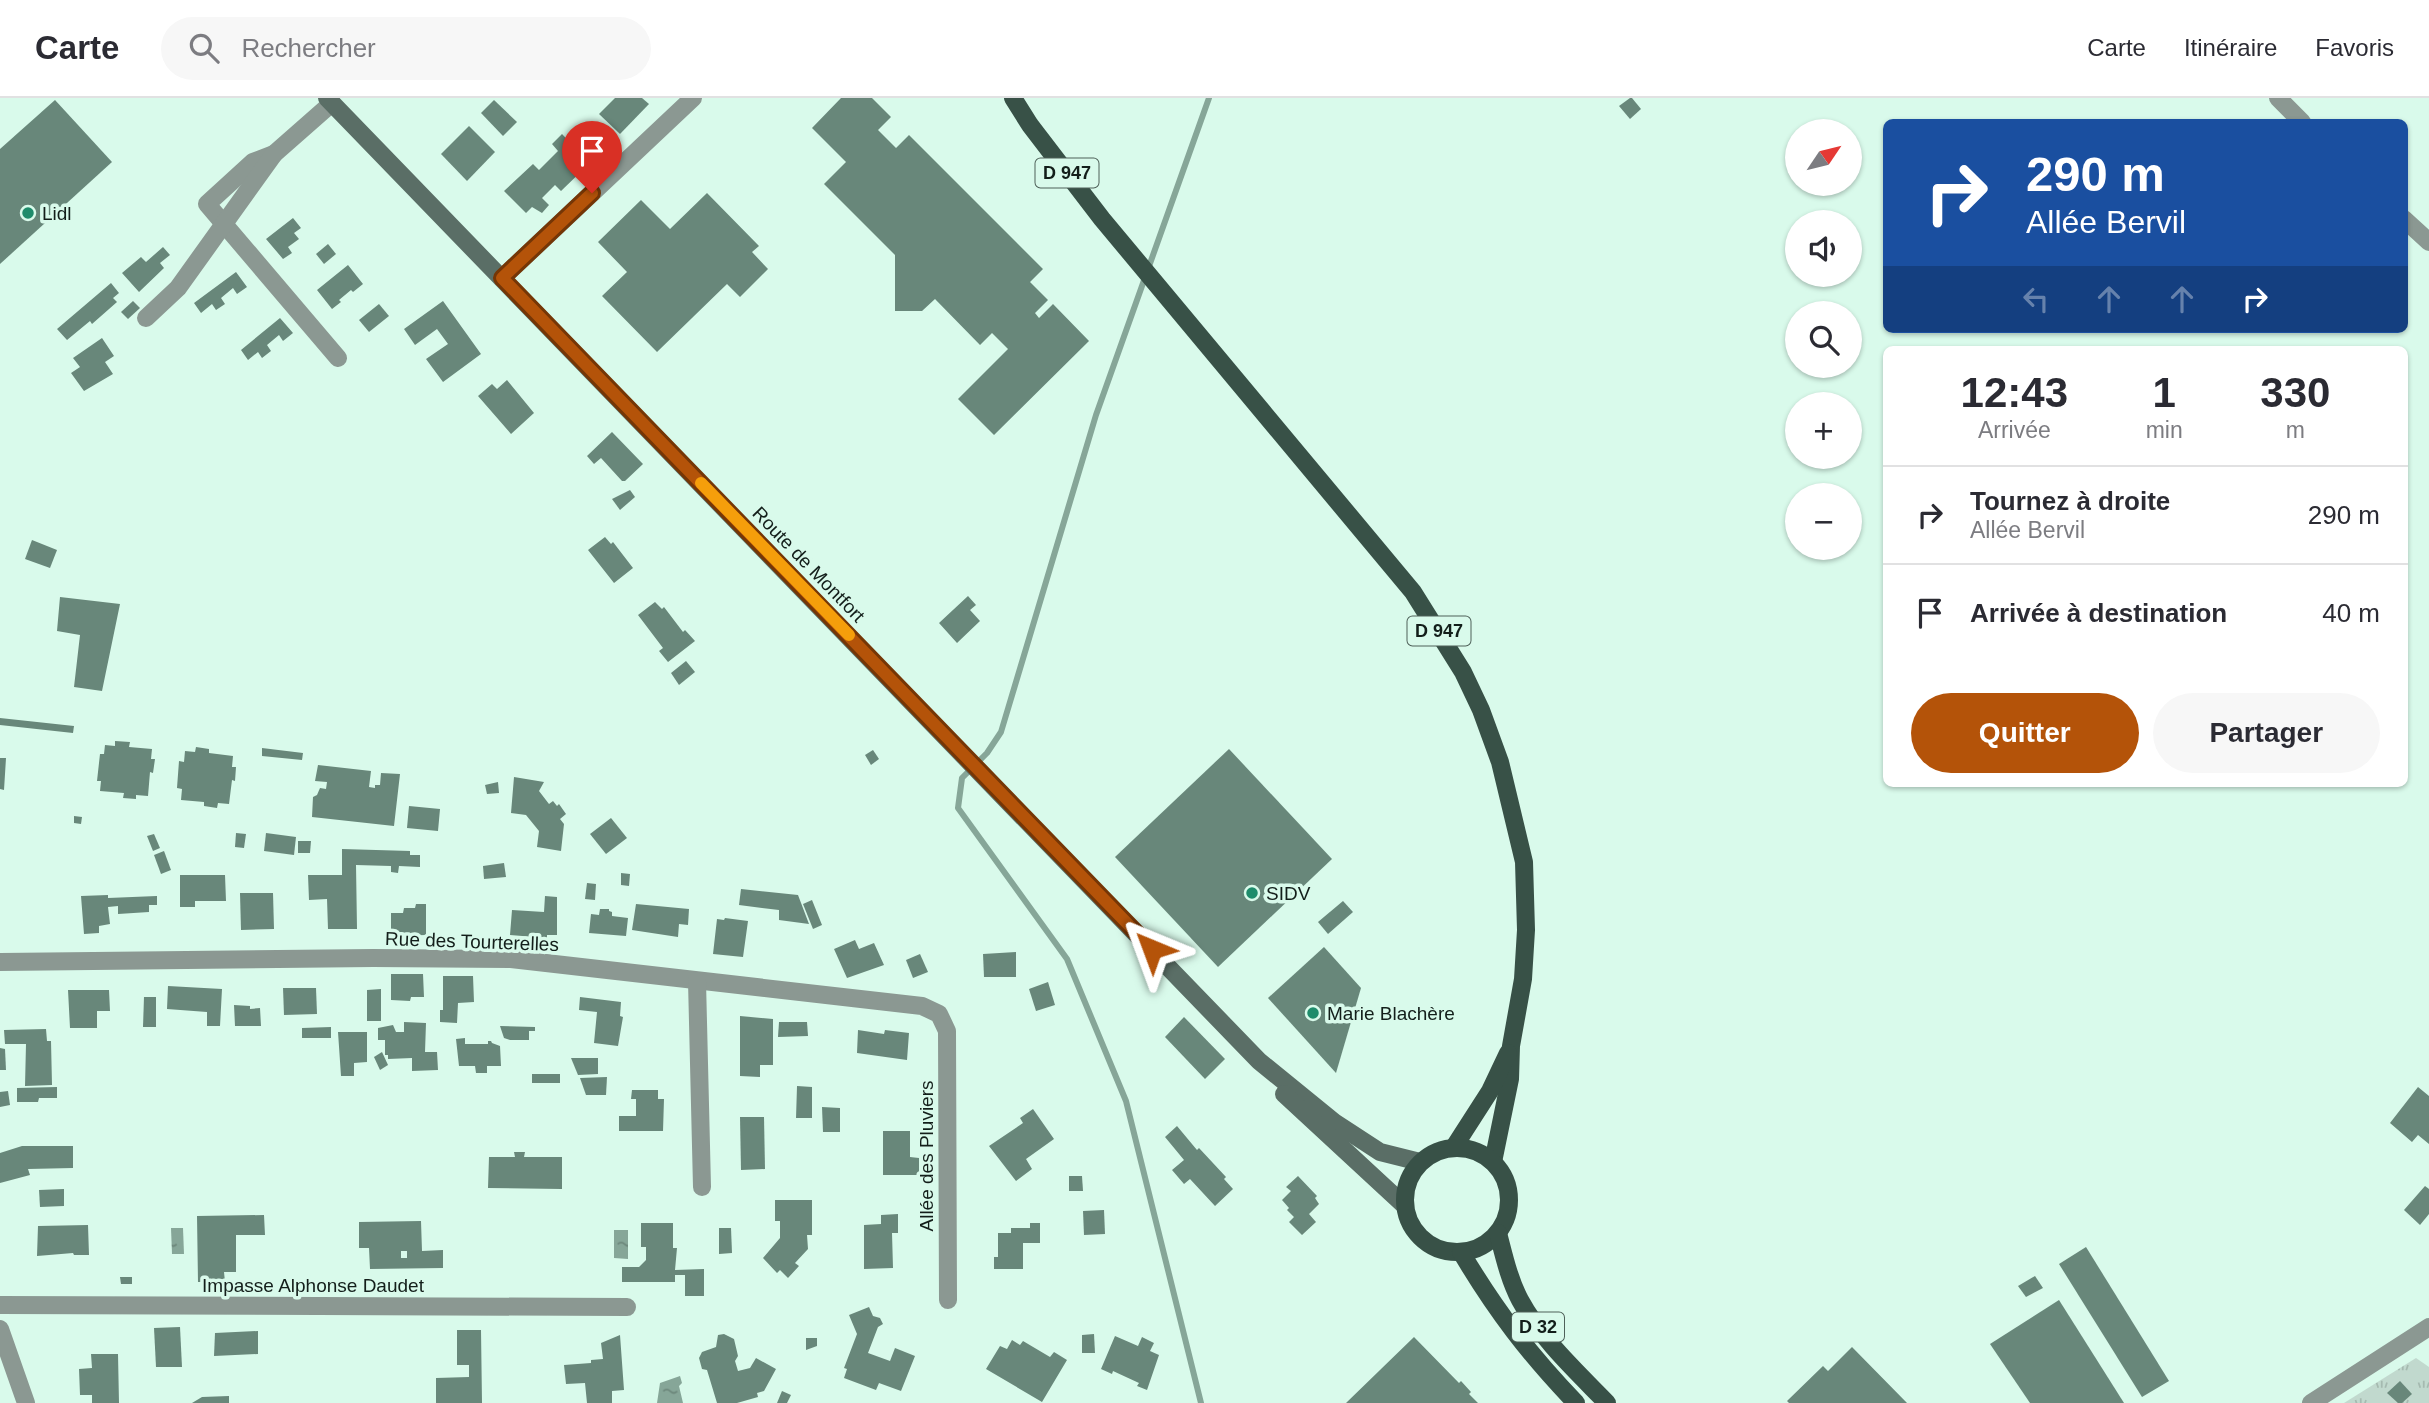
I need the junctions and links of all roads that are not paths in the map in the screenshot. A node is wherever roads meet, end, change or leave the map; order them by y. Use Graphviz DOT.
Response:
graph roads {
  1 [pos="693,98"];
  2 [pos="1013,98"];
  3 [pos="2278,98"];
  4 [pos="329,101"];
  5 [pos="2299,119"];
  6 [pos="2408,223"];
  7 [pos="222,224"];
  8 [pos="2429,242"];
  9 [pos="502,278"];
  10 [pos="146,318"];
  11 [pos="338,358"];
  12 [pos="0,961"];
  13 [pos="697,981"];
  14 [pos="939,1014"];
  15 [pos="1511,1046"];
  16 [pos="1259,1060"];
  17 [pos="1454,1147"];
  18 [pos="1420,1162"];
  19 [pos="1493,1162"];
  20 [pos="702,1186"];
  21 [pos="1404,1205"];
  22 [pos="1497,1233"];
  23 [pos="1461,1252"];
  24 [pos="948,1300"];
  25 [pos="0,1305"];
  26 [pos="627,1307"];
  27 [pos="2429,1327"];
  28 [pos="0,1329"];
  29 [pos="26,1403"];
  30 [pos="1576,1403"];
  31 [pos="1607,1403"];
  32 [pos="2311,1403"];
  1 -- 9 [label="street"];
  2 -- 15 [label="main road, D 947"];
  3 -- 5 [label="street"];
  4 -- 7 [label="street"];
  4 -- 9 [label="main road, Route de Montfort"];
  6 -- 8 [label="street"];
  7 -- 10 [label="street"];
  7 -- 11 [label="street"];
  9 -- 16 [label="main road, Route de Montfort"];
  12 -- 13 [label="street, Rue des Tourterelles"];
  13 -- 14 [label="street, Rue des Tourterelles"];
  13 -- 20 [label="street"];
  14 -- 24 [label="street, Allée des Pluviers"];
  15 -- 17 [label="main road, D 947"];
  15 -- 19 [label="main road, D 947"];
  16 -- 18 [label="main road, Route de Montfort"];
  16 -- 21 [label="main road, Route de Montfort"];
  17 -- 18 [label="main road"];
  17 -- 19 [label="main road"];
  18 -- 21 [label="main road"];
  19 -- 22 [label="main road"];
  21 -- 23 [label="main road"];
  22 -- 23 [label="main road"];
  22 -- 31 [label="main road, D 32"];
  23 -- 30 [label="main road, D 32"];
  25 -- 26 [label="street, Impasse Alphonse Daudet"];
  27 -- 32 [label="street"];
  28 -- 29 [label="street"];
}
